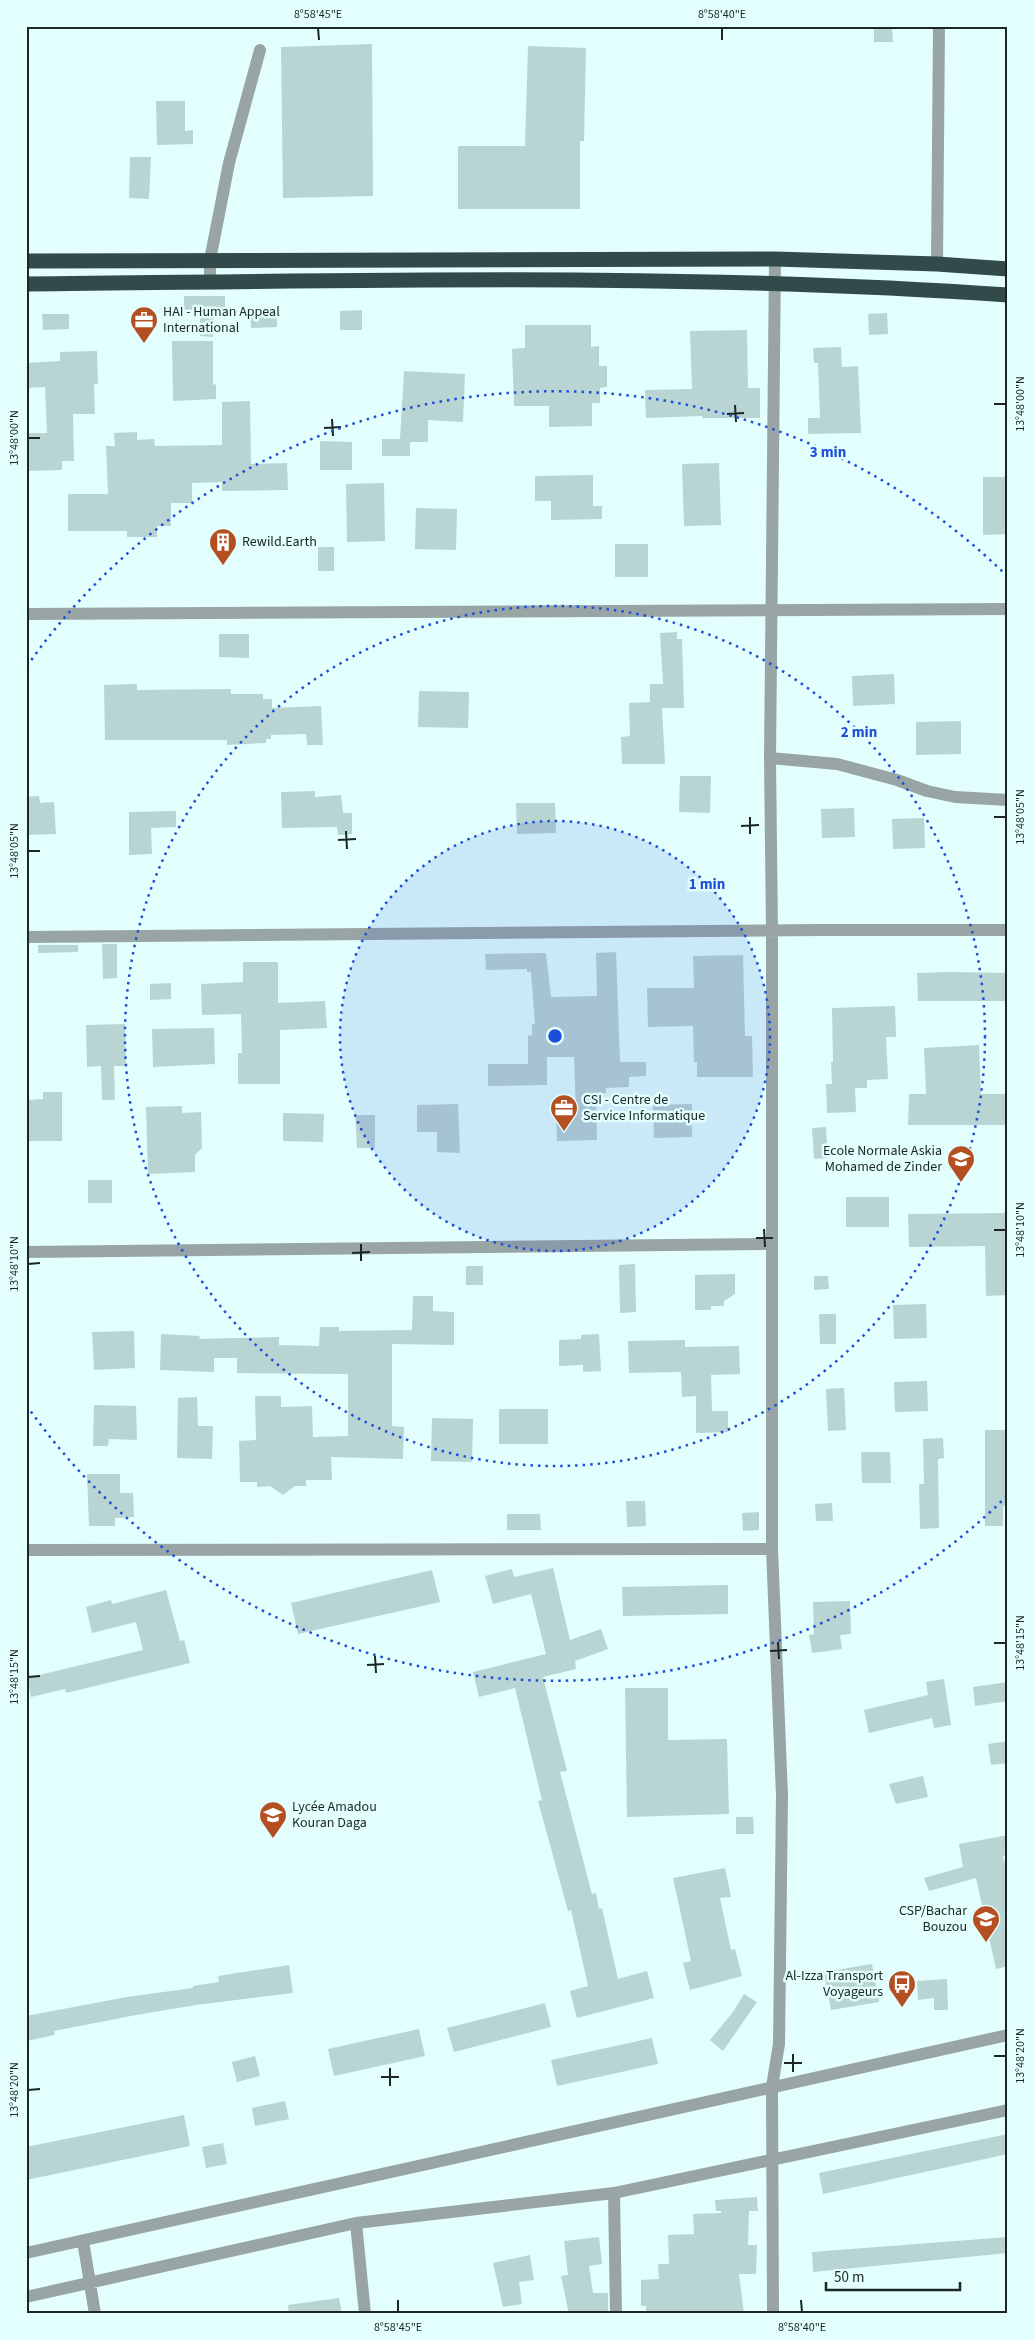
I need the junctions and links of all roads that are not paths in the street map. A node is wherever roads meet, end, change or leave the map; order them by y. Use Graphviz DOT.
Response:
graph roads {
  1 [pos="939,26"];
  2 [pos="260,50"];
  3 [pos="775,259"];
  4 [pos="210,260"];
  5 [pos="26,261"];
  6 [pos="937,264"];
  7 [pos="1008,270"];
  8 [pos="210,282"];
  9 [pos="26,284"];
  10 [pos="774,284"];
  11 [pos="1008,295"];
  12 [pos="1008,609"];
  13 [pos="771,610"];
  14 [pos="26,614"];
  15 [pos="770,758"];
  16 [pos="1008,800"];
  17 [pos="772,930"];
  18 [pos="1008,930"];
  19 [pos="26,937"];
  20 [pos="772,1244"];
  21 [pos="26,1252"];
  22 [pos="772,1549"];
  23 [pos="26,1550"];
  24 [pos="1008,2035"];
  25 [pos="772,2087"];
  26 [pos="1008,2110"];
  27 [pos="772,2159"];
  28 [pos="614,2193"];
  29 [pos="356,2223"];
  30 [pos="83,2241"];
  31 [pos="26,2253"];
  32 [pos="90,2282"];
  33 [pos="26,2296"];
  34 [pos="95,2314"];
  35 [pos="365,2314"];
  36 [pos="616,2314"];
  37 [pos="773,2314"];
  1 -- 6 [label="street"];
  2 -- 4 [label="street"];
  3 -- 4 [label="highway"];
  3 -- 6 [label="highway"];
  3 -- 10 [label="street"];
  4 -- 5 [label="highway"];
  4 -- 8 [label="street"];
  6 -- 7 [label="highway"];
  8 -- 9 [label="highway"];
  8 -- 10 [label="highway"];
  10 -- 11 [label="highway"];
  10 -- 13 [label="street"];
  12 -- 13 [label="street"];
  13 -- 14 [label="street"];
  13 -- 15 [label="street"];
  15 -- 16 [label="street"];
  15 -- 17 [label="street"];
  17 -- 18 [label="street"];
  17 -- 19 [label="street"];
  17 -- 20 [label="street"];
  20 -- 21 [label="street"];
  20 -- 22 [label="street"];
  22 -- 23 [label="street"];
  22 -- 25 [label="street"];
  24 -- 25 [label="street"];
  25 -- 27 [label="street"];
  25 -- 30 [label="street"];
  26 -- 27 [label="street"];
  27 -- 28 [label="street"];
  27 -- 37 [label="street"];
  28 -- 29 [label="street"];
  28 -- 36 [label="street"];
  29 -- 32 [label="street"];
  29 -- 35 [label="street"];
  30 -- 31 [label="street"];
  30 -- 32 [label="street"];
  32 -- 33 [label="street"];
  32 -- 34 [label="street"];
}
